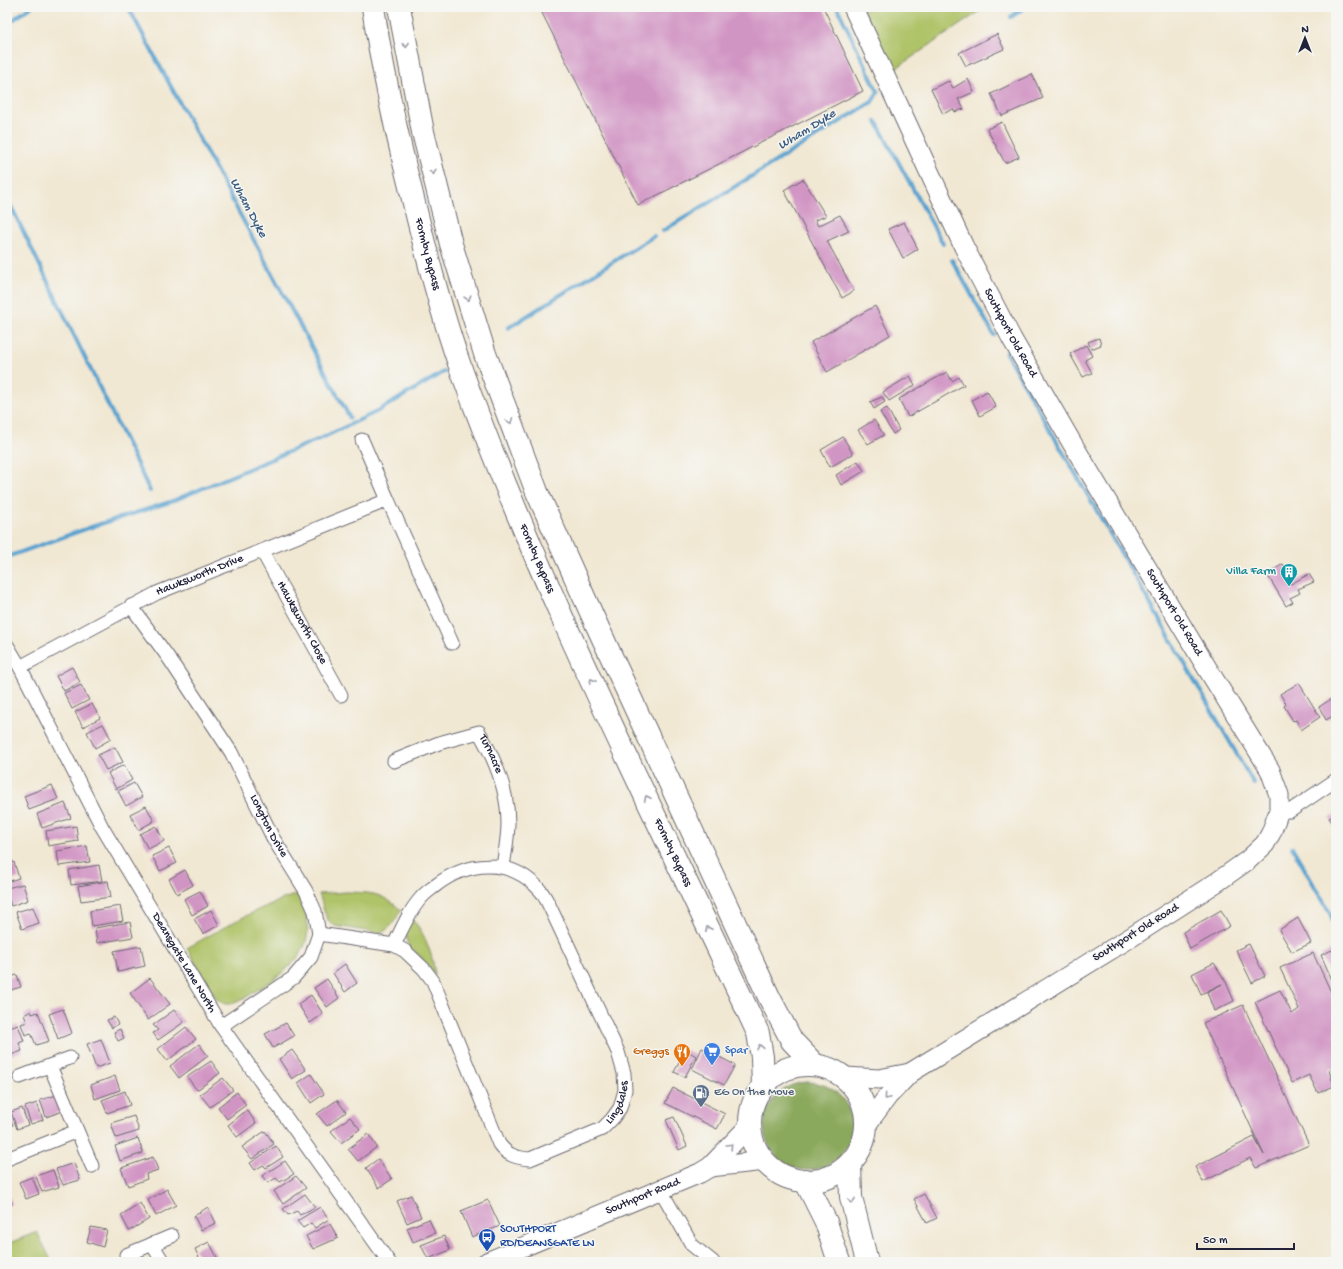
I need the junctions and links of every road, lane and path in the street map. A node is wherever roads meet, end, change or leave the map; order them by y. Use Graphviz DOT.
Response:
graph roads {
  1 [pos="373,7"];
  2 [pos="399,7"];
  3 [pos="853,7"];
  4 [pos="362,440"];
  5 [pos="388,500"];
  6 [pos="262,551"];
  7 [pos="131,606"];
  8 [pos="452,643"];
  9 [pos="8,650"];
  10 [pos="20,667"];
  11 [pos="341,695"];
  12 [pos="394,760"];
  13 [pos="1336,780"];
  14 [pos="1279,812"];
  15 [pos="503,867"];
  16 [pos="320,934"];
  17 [pos="394,945"];
  18 [pos="221,1026"];
  19 [pos="70,1058"];
  20 [pos="815,1065"];
  21 [pos="50,1066"];
  22 [pos="910,1072"];
  23 [pos="20,1077"];
  24 [pos="845,1078"];
  25 [pos="763,1086"];
  26 [pos="866,1124"];
  27 [pos="750,1125"];
  28 [pos="77,1131"];
  29 [pos="7,1159"];
  30 [pos="765,1161"];
  31 [pos="850,1163"];
  32 [pos="92,1166"];
  33 [pos="710,1167"];
  34 [pos="804,1180"];
  35 [pos="660,1189"];
  36 [pos="172,1236"];
  37 [pos="152,1244"];
  38 [pos="126,1255"];
  39 [pos="163,1262"];
  40 [pos="389,1262"];
  41 [pos="488,1262"];
  42 [pos="713,1262"];
  43 [pos="839,1262"];
  44 [pos="867,1262"];
  25 -- 1 [label="highway, Formby Bypass, one-way"];
  2 -- 20 [label="highway, one-way"];
  3 -- 14 [label="street, Southport Old Road"];
  4 -- 5 [label="street"];
  5 -- 6 [label="street, Hawksworth Drive"];
  5 -- 8 [label="street"];
  6 -- 7 [label="street, Hawksworth Drive"];
  6 -- 11 [label="street, Hawksworth Close"];
  7 -- 10 [label="street, Hawksworth Drive"];
  7 -- 16 [label="street, Longton Drive"];
  9 -- 10 [label="street, Deansgate Lane North"];
  10 -- 18 [label="street, Deansgate Lane North"];
  12 -- 15 [label="street, Turnacre"];
  13 -- 14 [label="street"];
  14 -- 22 [label="street, Southport Old Road"];
  15 -- 17 [label="street, Lingdales"];
  15 -- 17 [label="street, Lingdales"];
  16 -- 17 [label="street, Lingdales"];
  16 -- 18 [label="street"];
  18 -- 40 [label="street, Deansgate Lane North"];
  19 -- 21 [label="street"];
  20 -- 24 [label="highway"];
  20 -- 25 [label="highway"];
  21 -- 23 [label="street"];
  21 -- 28 [label="street"];
  22 -- 24 [label="street"];
  22 -- 26 [label="street, one-way"];
  24 -- 26 [label="highway"];
  25 -- 27 [label="highway"];
  26 -- 31 [label="highway"];
  27 -- 30 [label="highway"];
  33 -- 27 [label="street, Southport Road, one-way"];
  28 -- 29 [label="street"];
  28 -- 32 [label="street"];
  30 -- 33 [label="street, Southport Road"];
  30 -- 34 [label="highway"];
  31 -- 34 [label="highway"];
  31 -- 44 [label="highway, one-way"];
  33 -- 35 [label="street, Southport Road"];
  34 -- 43 [label="highway"];
  35 -- 41 [label="street, Southport Road"];
  35 -- 42 [label="street"];
  36 -- 37 [label="street"];
  37 -- 38 [label="street"];
  37 -- 39 [label="street"];
}
